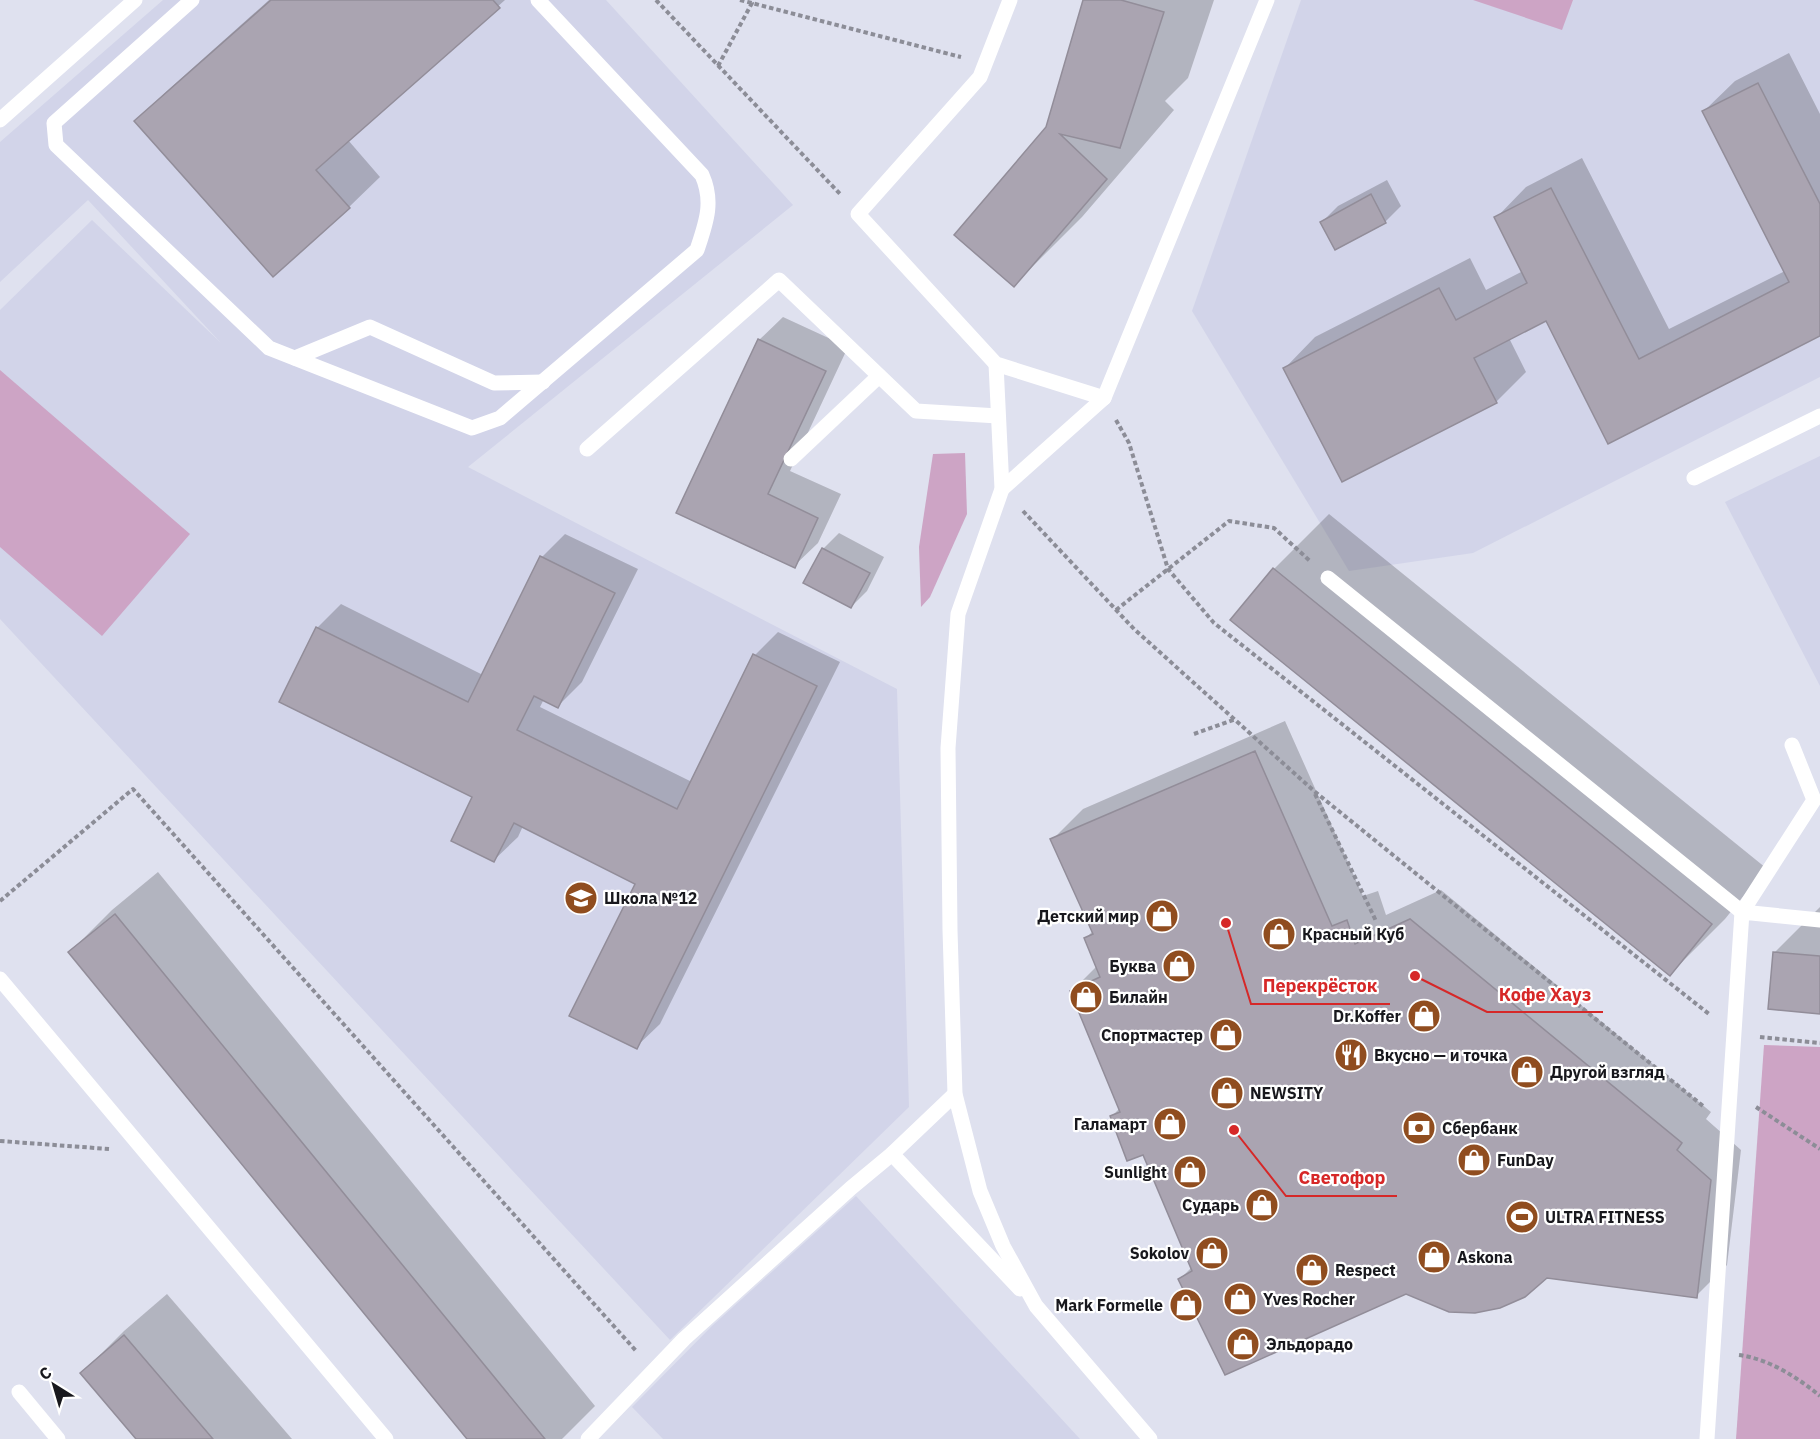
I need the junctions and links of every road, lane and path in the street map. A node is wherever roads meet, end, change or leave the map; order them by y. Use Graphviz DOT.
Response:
graph roads {
  1 [pos="135,0"];
  2 [pos="192,0"];
  3 [pos="538,0"];
  4 [pos="656,0"];
  5 [pos="740,0"];
  6 [pos="1010,0"];
  7 [pos="1267,0"];
  8 [pos="751,2"];
  9 [pos="985,64"];
  10 [pos="718,66"];
  11 [pos="0,120"];
  12 [pos="858,214"];
  13 [pos="295,358"];
  14 [pos="996,364"];
  15 [pos="879,376"];
  16 [pos="543,382"];
  17 [pos="1104,398"];
  18 [pos="998,416"];
  19 [pos="1820,416"];
  20 [pos="587,449"];
  21 [pos="791,459"];
  22 [pos="1694,478"];
  23 [pos="1002,489"];
  24 [pos="1168,569"];
  25 [pos="1328,578"];
  26 [pos="1116,610"];
  27 [pos="1236,719"];
  28 [pos="1194,734"];
  29 [pos="1792,745"];
  30 [pos="1314,791"];
  31 [pos="0,901"];
  32 [pos="1742,912"];
  33 [pos="1820,920"];
  34 [pos="1376,921"];
  35 [pos="0,979"];
  36 [pos="1734,1034"];
  37 [pos="1820,1043"];
  38 [pos="1730,1092"];
  39 [pos="955,1094"];
  40 [pos="1728,1127"];
  41 [pos="0,1141"];
  42 [pos="1820,1149"];
  43 [pos="145,1152"];
  44 [pos="892,1154"];
  45 [pos="1036,1306"];
  46 [pos="1713,1353"];
  47 [pos="654,1370"];
  48 [pos="19,1392"];
  49 [pos="1820,1396"];
  50 [pos="58,1439"];
  51 [pos="386,1439"];
  52 [pos="588,1439"];
  53 [pos="1150,1439"];
  54 [pos="1707,1439"];
  1 -- 11 [label="lane"];
  2 -- 13 [label="lane"];
  3 -- 16 [label="lane"];
  4 -- 10 [label="path"];
  5 -- 8 [label="path"];
  6 -- 9 [label="lane"];
  7 -- 17 [label="lane"];
  8 -- 9 [label="path"];
  8 -- 10 [label="path"];
  9 -- 12 [label="lane"];
  10 -- 12 [label="path"];
  12 -- 14 [label="lane"];
  13 -- 16 [label="lane"];
  13 -- 16 [label="lane"];
  14 -- 17 [label="lane"];
  14 -- 18 [label="lane"];
  15 -- 18 [label="lane"];
  15 -- 20 [label="lane"];
  15 -- 21 [label="lane"];
  17 -- 23 [label="lane"];
  17 -- 24 [label="path"];
  18 -- 23 [label="lane"];
  19 -- 22 [label="lane"];
  23 -- 26 [label="path"];
  23 -- 39 [label="lane"];
  24 -- 25 [label="path"];
  24 -- 26 [label="path"];
  24 -- 36 [label="path"];
  25 -- 32 [label="lane"];
  26 -- 27 [label="path"];
  27 -- 28 [label="path"];
  27 -- 30 [label="path"];
  29 -- 32 [label="lane"];
  30 -- 34 [label="path"];
  30 -- 40 [label="path"];
  31 -- 47 [label="path"];
  32 -- 33 [label="lane"];
  32 -- 36 [label="lane"];
  35 -- 43 [label="lane"];
  36 -- 37 [label="path"];
  36 -- 38 [label="lane"];
  38 -- 40 [label="lane"];
  38 -- 42 [label="path"];
  39 -- 44 [label="lane"];
  39 -- 45 [label="lane"];
  40 -- 46 [label="lane"];
  41 -- 43 [label="path"];
  43 -- 51 [label="lane"];
  44 -- 45 [label="lane"];
  44 -- 47 [label="lane"];
  45 -- 53 [label="lane"];
  46 -- 49 [label="path"];
  46 -- 54 [label="lane"];
  47 -- 52 [label="lane"];
  48 -- 50 [label="lane"];
}
